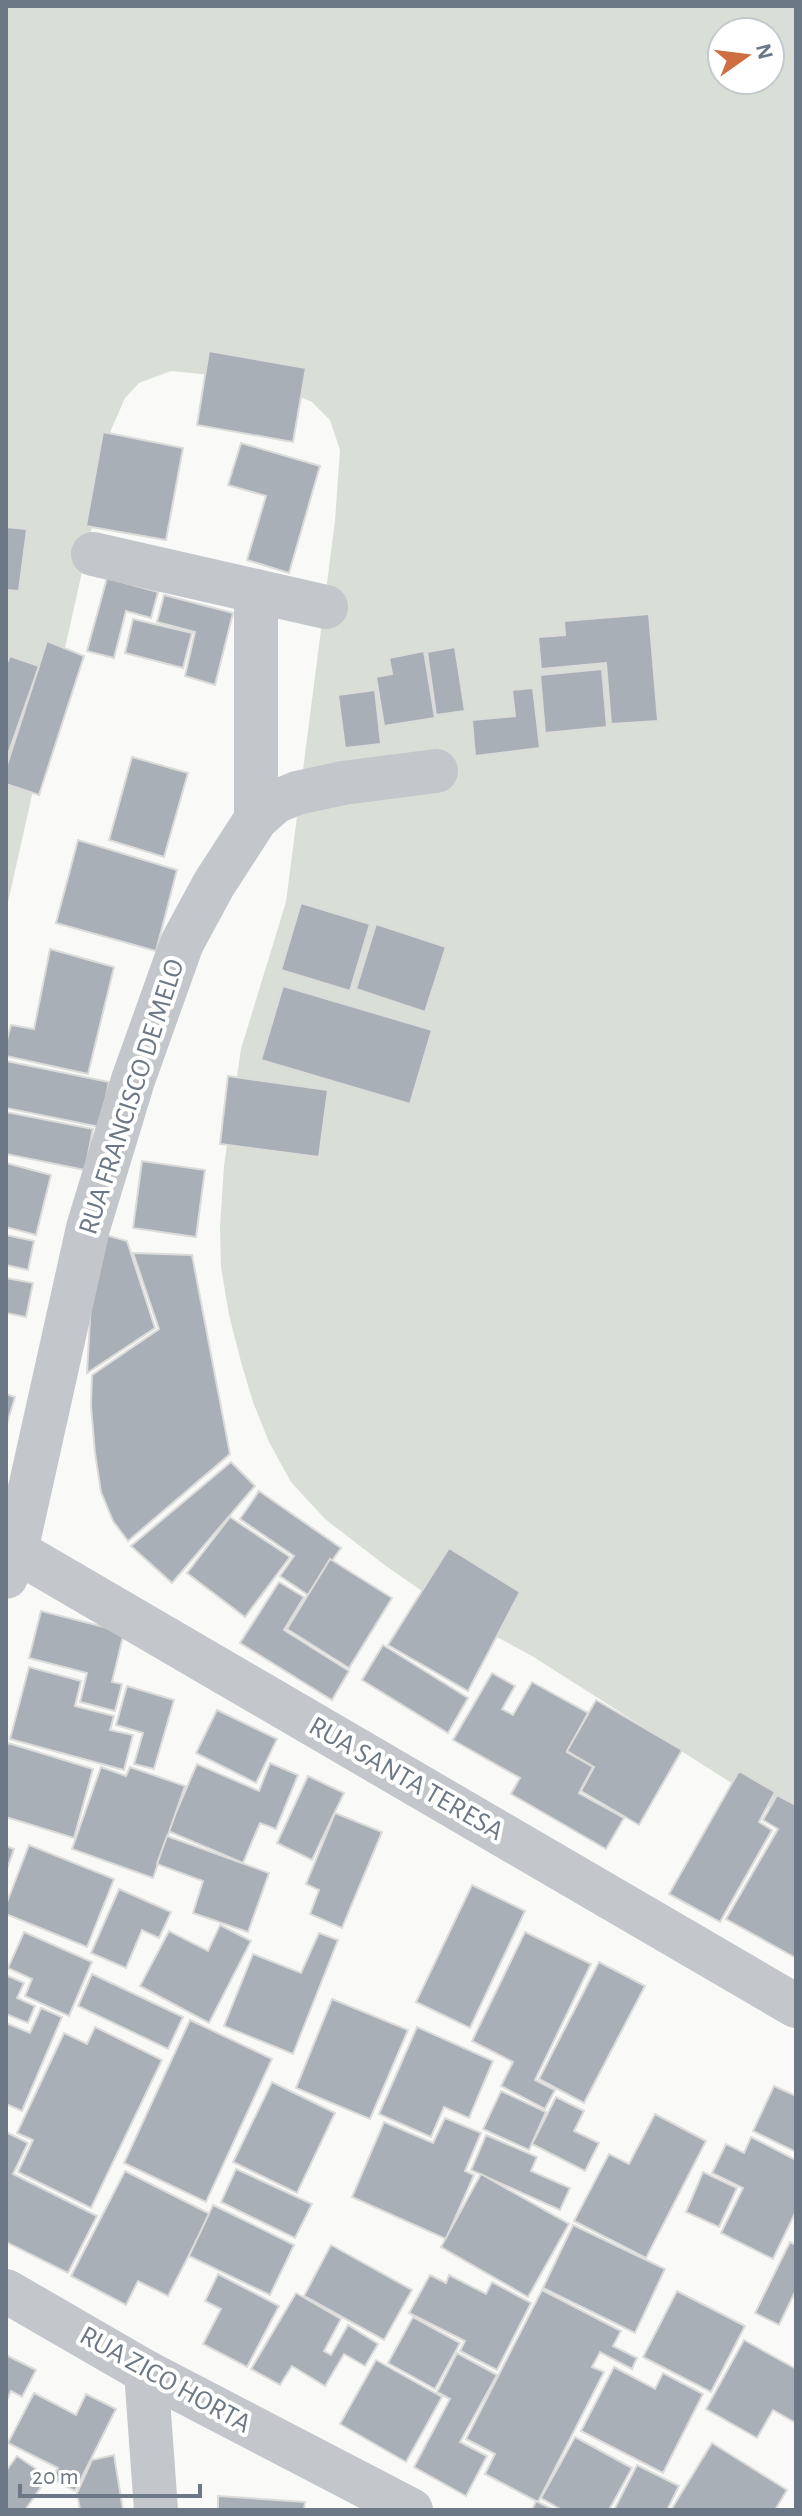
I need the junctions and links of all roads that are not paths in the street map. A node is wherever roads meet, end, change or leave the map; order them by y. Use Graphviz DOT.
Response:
graph roads {
  1 [pos="93,554"];
  2 [pos="256,591"];
  3 [pos="326,607"];
  4 [pos="436,771"];
  5 [pos="256,819"];
  6 [pos="11,1564"];
  7 [pos="796,2006"];
  8 [pos="6,2291"];
  9 [pos="146,2372"];
  10 [pos="156,2510"];
  11 [pos="411,2510"];
  1 -- 2 [label="street"];
  2 -- 3 [label="street"];
  2 -- 5 [label="street"];
  4 -- 5 [label="street, RUA FRANCISCO DE MELO"];
  5 -- 6 [label="street, RUA FRANCISCO DE MELO"];
  6 -- 7 [label="street, RUA SANTA TERESA"];
  8 -- 9 [label="street, RUA ZICO HORTA"];
  9 -- 10 [label="street"];
  9 -- 11 [label="street, RUA ZICO HORTA"];
}
